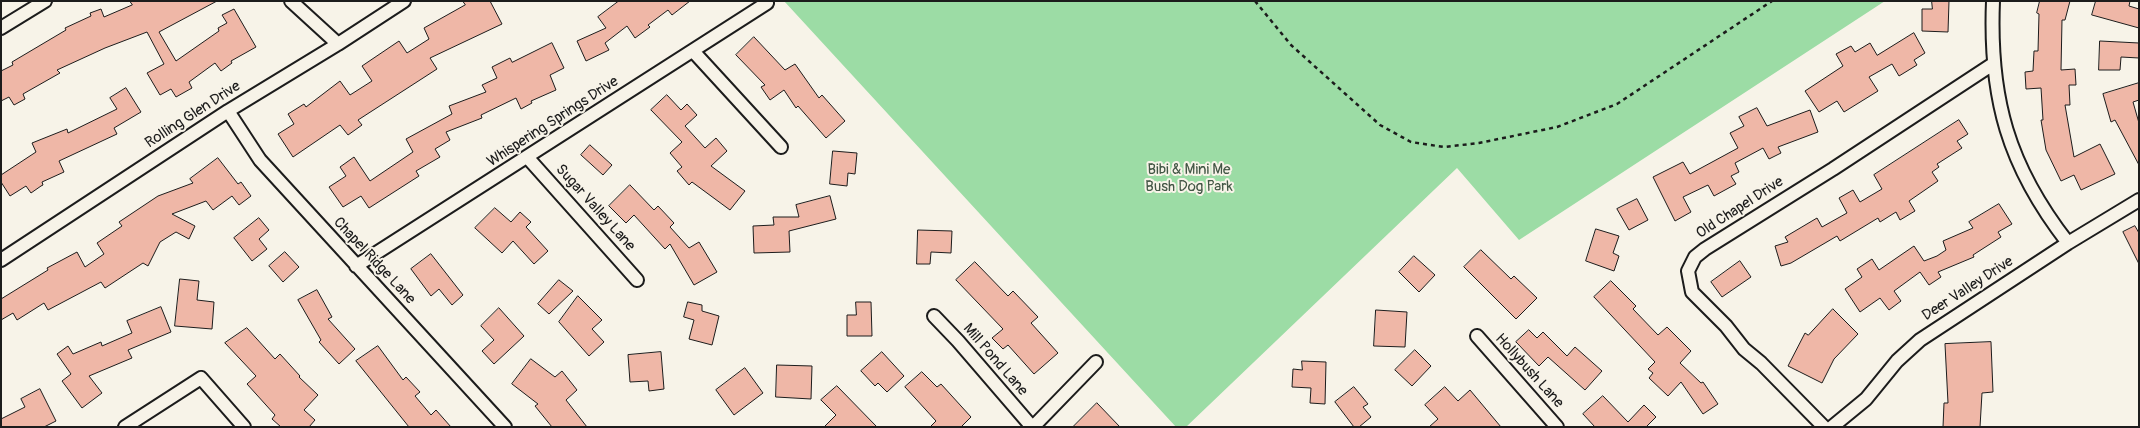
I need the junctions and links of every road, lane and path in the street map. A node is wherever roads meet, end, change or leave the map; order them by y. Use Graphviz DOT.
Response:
graph roads {
  1 [pos="45,1"];
  2 [pos="291,1"];
  3 [pos="404,1"];
  4 [pos="1255,1"];
  5 [pos="1772,1"];
  6 [pos="1993,1"];
  7 [pos="767,3"];
  8 [pos="1,28"];
  9 [pos="338,44"];
  10 [pos="693,51"];
  11 [pos="1993,64"];
  12 [pos="228,111"];
  13 [pos="781,147"];
  14 [pos="528,158"];
  15 [pos="2139,200"];
  16 [pos="2068,243"];
  17 [pos="1,260"];
  18 [pos="356,266"];
  19 [pos="637,280"];
  20 [pos="934,316"];
  21 [pos="1477,336"];
  22 [pos="1096,362"];
  23 [pos="125,427"];
  24 [pos="244,427"];
  25 [pos="505,427"];
  26 [pos="1032,427"];
  27 [pos="1557,427"];
  28 [pos="1824,427"];
  29 [pos="1832,427"];
  1 -- 8 [label="street"];
  2 -- 9 [label="street"];
  3 -- 9 [label="street, Rolling Glen Drive"];
  4 -- 5 [label="path"];
  6 -- 11 [label="street"];
  7 -- 10 [label="street, Whispering Springs Drive"];
  9 -- 12 [label="street, Rolling Glen Drive"];
  10 -- 13 [label="street"];
  10 -- 14 [label="street, Whispering Springs Drive"];
  11 -- 16 [label="street"];
  11 -- 28 [label="street, Old Chapel Drive"];
  12 -- 17 [label="street, Rolling Glen Drive"];
  12 -- 18 [label="street, Chapel Ridge Lane"];
  14 -- 18 [label="street, Whispering Springs Drive"];
  14 -- 19 [label="street, Sugar Valley Lane"];
  15 -- 16 [label="street, Deer Valley Drive"];
  16 -- 29 [label="street, Deer Valley Drive"];
  18 -- 25 [label="street, Chapel Ridge Lane"];
  20 -- 26 [label="street, Mill Pond Lane"];
  21 -- 27 [label="street, Hollybush Lane"];
  22 -- 26 [label="street"];
  23 -- 24 [label="street"];
}
